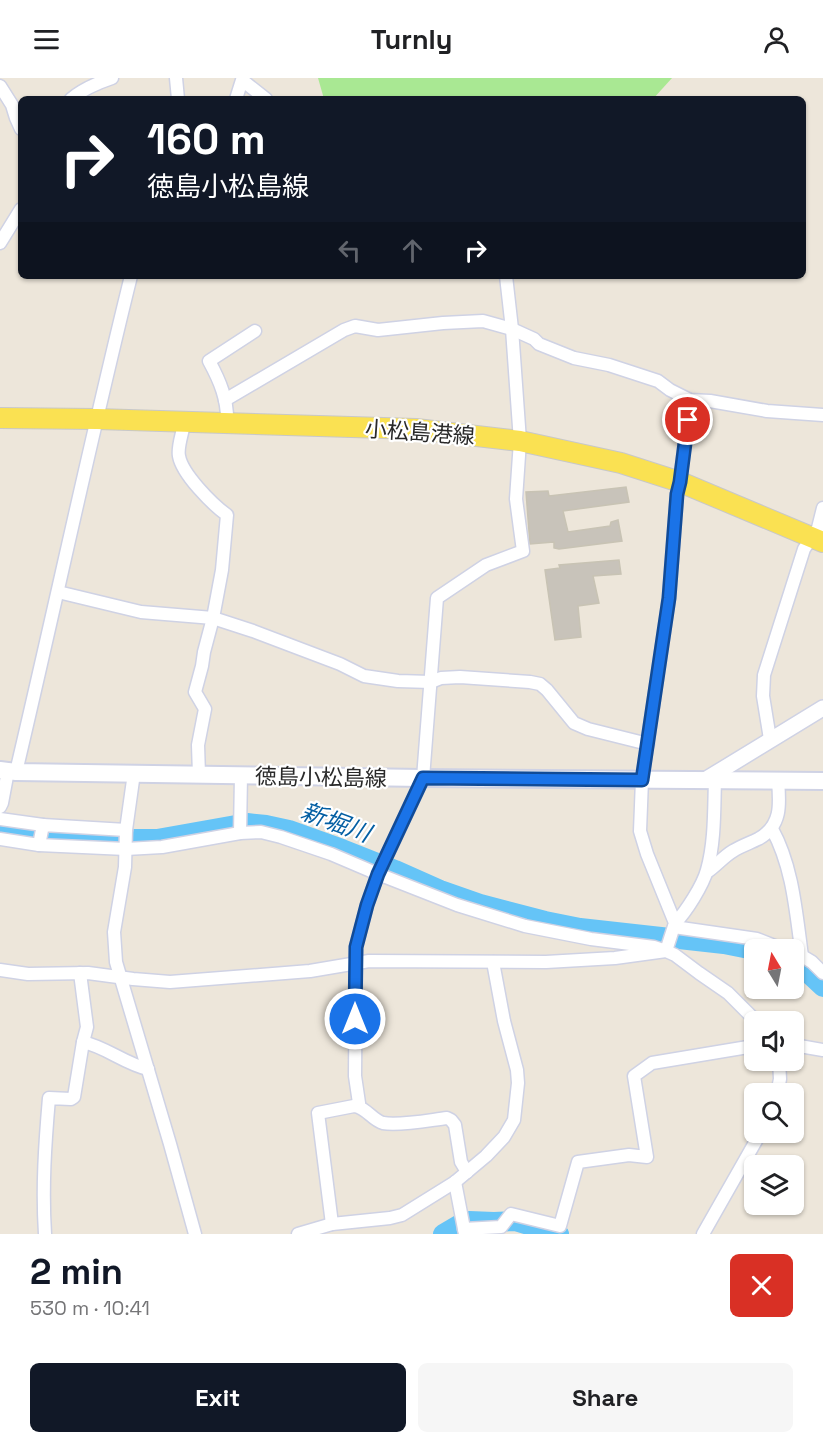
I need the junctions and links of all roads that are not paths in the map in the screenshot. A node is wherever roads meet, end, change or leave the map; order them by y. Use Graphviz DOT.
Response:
graph roads {
  1 [pos="176,78"];
  2 [pos="103,79"];
  3 [pos="0,86"];
  4 [pos="74,96"];
  5 [pos="178,96"];
  6 [pos="237,96"];
  7 [pos="262,96"];
  8 [pos="18,122"];
  9 [pos="18,214"];
  10 [pos="0,243"];
  11 [pos="129,279"];
  12 [pos="506,279"];
  13 [pos="512,329"];
  14 [pos="255,331"];
  15 [pos="225,400"];
  16 [pos="690,400"];
  17 [pos="823,415"];
  18 [pos="0,417"];
  19 [pos="97,419"];
  20 [pos="184,423"];
  21 [pos="227,423"];
  22 [pos="520,441"];
  23 [pos="680,482"];
  24 [pos="823,508"];
  25 [pos="817,540"];
  26 [pos="58,592"];
  27 [pos="213,618"];
  28 [pos="431,682"];
  29 [pos="823,708"];
  30 [pos="770,739"];
  31 [pos="648,744"];
  32 [pos="8,771"];
  33 [pos="134,772"];
  34 [pos="199,775"];
  35 [pos="241,775"];
  36 [pos="423,778"];
  37 [pos="642,780"];
  38 [pos="710,780"];
  39 [pos="778,781"];
  40 [pos="823,781"];
  41 [pos="0,807"];
  42 [pos="0,819"];
  43 [pos="772,829"];
  44 [pos="239,831"];
  45 [pos="41,835"];
  46 [pos="0,839"];
  47 [pos="126,839"];
  48 [pos="707,872"];
  49 [pos="379,873"];
  50 [pos="674,927"];
  51 [pos="757,939"];
  52 [pos="797,939"];
  53 [pos="667,948"];
  54 [pos="804,957"];
  55 [pos="494,962"];
  56 [pos="356,963"];
  57 [pos="0,970"];
  58 [pos="80,973"];
  59 [pos="823,973"];
  60 [pos="120,977"];
  61 [pos="746,1011"];
  62 [pos="83,1042"];
  63 [pos="804,1047"];
  64 [pos="744,1048"];
  65 [pos="823,1050"];
  66 [pos="148,1069"];
  67 [pos="359,1106"];
  68 [pos="755,1143"];
  69 [pos="467,1172"];
  70 [pos="455,1182"];
  71 [pos="332,1224"];
  72 [pos="464,1227"];
  73 [pos="45,1234"];
  74 [pos="195,1234"];
  75 [pos="298,1234"];
  76 [pos="703,1234"];
  1 -- 5 [label="street"];
  2 -- 4 [label="street"];
  3 -- 8 [label="street"];
  6 -- 7 [label="street"];
  9 -- 10 [label="street"];
  11 -- 19 [label="street"];
  12 -- 13 [label="street"];
  13 -- 15 [label="street"];
  13 -- 16 [label="street"];
  13 -- 22 [label="street"];
  14 -- 15 [label="street"];
  15 -- 21 [label="street"];
  16 -- 17 [label="street"];
  16 -- 23 [label="street"];
  18 -- 19 [label="main road, 小松島港線"];
  19 -- 20 [label="main road, 小松島港線"];
  19 -- 26 [label="street"];
  20 -- 21 [label="main road, 小松島港線"];
  20 -- 27 [label="street"];
  21 -- 22 [label="main road, 小松島港線"];
  22 -- 23 [label="main road, 小松島港線"];
  22 -- 28 [label="street"];
  23 -- 25 [label="main road, 小松島港線"];
  23 -- 31 [label="street"];
  24 -- 25 [label="street"];
  25 -- 30 [label="street"];
  26 -- 27 [label="street"];
  26 -- 32 [label="street"];
  27 -- 28 [label="street"];
  27 -- 34 [label="street"];
  28 -- 31 [label="street"];
  28 -- 36 [label="street"];
  29 -- 30 [label="street"];
  30 -- 38 [label="street"];
  31 -- 37 [label="street"];
  32 -- 33 [label="main road, 徳島小松島線"];
  32 -- 41 [label="street"];
  33 -- 34 [label="main road, 徳島小松島線"];
  33 -- 47 [label="street"];
  34 -- 35 [label="main road, 徳島小松島線"];
  35 -- 36 [label="main road, 徳島小松島線"];
  35 -- 44 [label="street"];
  36 -- 37 [label="main road, 徳島小松島線"];
  36 -- 49 [label="street"];
  37 -- 38 [label="main road, 徳島小松島線"];
  37 -- 50 [label="street"];
  38 -- 39 [label="main road, 徳島小松島線"];
  38 -- 48 [label="street"];
  39 -- 40 [label="main road, 徳島小松島線"];
  39 -- 43 [label="street"];
  42 -- 45 [label="street"];
  43 -- 48 [label="street"];
  43 -- 52 [label="street"];
  44 -- 47 [label="street"];
  44 -- 49 [label="street"];
  45 -- 46 [label="street"];
  45 -- 47 [label="street"];
  45 -- 47 [label="street"];
  47 -- 60 [label="street"];
  48 -- 50 [label="street"];
  49 -- 53 [label="street"];
  49 -- 56 [label="street"];
  50 -- 51 [label="street"];
  50 -- 53 [label="street"];
  53 -- 55 [label="street"];
  53 -- 61 [label="street"];
  54 -- 59 [label="street"];
  55 -- 56 [label="street"];
  55 -- 69 [label="street"];
  56 -- 60 [label="street"];
  56 -- 67 [label="street"];
  57 -- 58 [label="street"];
  58 -- 60 [label="street"];
  58 -- 62 [label="street"];
  60 -- 66 [label="street"];
  62 -- 66 [label="street"];
  62 -- 73 [label="street"];
  63 -- 65 [label="street"];
  64 -- 72 [label="street"];
  66 -- 74 [label="street"];
  67 -- 69 [label="street"];
  67 -- 71 [label="street"];
  68 -- 76 [label="street"];
  69 -- 70 [label="street"];
  70 -- 71 [label="street"];
  70 -- 72 [label="street"];
  71 -- 75 [label="street"];
}
